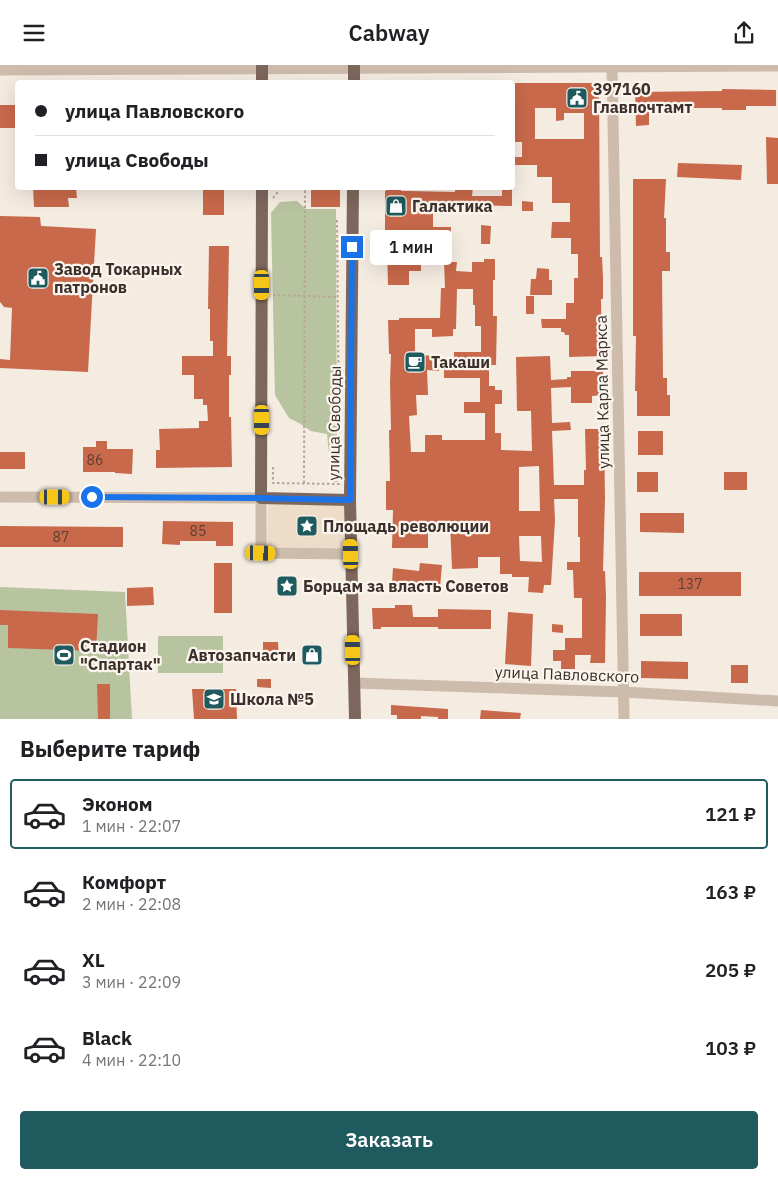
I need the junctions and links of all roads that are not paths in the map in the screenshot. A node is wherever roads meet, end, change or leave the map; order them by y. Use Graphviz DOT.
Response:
graph roads {
  1 [pos="778,65"];
  2 [pos="612,66"];
  3 [pos="354,67"];
  4 [pos="0,70"];
  5 [pos="262,74"];
  6 [pos="354,80"];
  7 [pos="262,190"];
  8 [pos="353,190"];
  9 [pos="0,497"];
  10 [pos="262,498"];
  11 [pos="350,500"];
  12 [pos="351,554"];
  13 [pos="354,683"];
  14 [pos="624,692"];
  15 [pos="778,701"];
  16 [pos="355,719"];
  17 [pos="624,719"];
  1 -- 2 [label="street"];
  2 -- 3 [label="street"];
  2 -- 14 [label="street, улица Карла Маркса"];
  3 -- 5 [label="street"];
  3 -- 6 [label="main road"];
  4 -- 5 [label="street"];
  7 -- 10 [label="main road"];
  8 -- 11 [label="main road, улица Свободы"];
  9 -- 10 [label="street"];
  10 -- 11 [label="main road"];
  10 -- 12 [label="street"];
  11 -- 12 [label="main road, улица Свободы"];
  12 -- 13 [label="main road, улица Свободы"];
  13 -- 14 [label="street, улица Павловского"];
  13 -- 16 [label="main road, улица Свободы"];
  14 -- 15 [label="street, улица Павловского"];
  14 -- 17 [label="street, улица Карла Маркса"];
}
